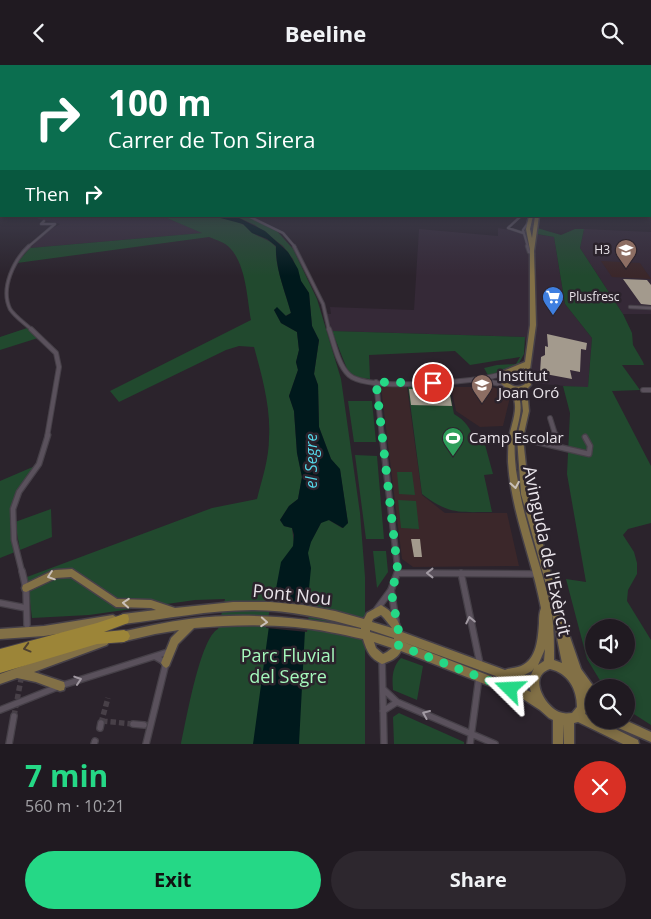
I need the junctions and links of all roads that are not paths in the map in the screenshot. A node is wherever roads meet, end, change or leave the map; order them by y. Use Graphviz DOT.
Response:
graph roads {
  1 [pos="250,217"];
  2 [pos="520,217"];
  3 [pos="531,217"];
  4 [pos="537,217"];
  5 [pos="44,221"];
  6 [pos="528,223"];
  7 [pos="523,232"];
  8 [pos="533,252"];
  9 [pos="630,307"];
  10 [pos="651,308"];
  11 [pos="527,370"];
  12 [pos="511,371"];
  13 [pos="502,374"];
  14 [pos="484,381"];
  15 [pos="376,382"];
  16 [pos="507,386"];
  17 [pos="524,389"];
  18 [pos="643,390"];
  19 [pos="651,391"];
  20 [pos="550,418"];
  21 [pos="585,437"];
  22 [pos="520,438"];
  23 [pos="556,446"];
  24 [pos="398,573"];
  25 [pos="461,573"];
  26 [pos="538,573"];
  27 [pos="26,588"];
  28 [pos="391,590"];
  29 [pos="0,603"];
  30 [pos="545,604"];
  31 [pos="26,608"];
  32 [pos="174,611"];
  33 [pos="375,612"];
  34 [pos="124,619"];
  35 [pos="194,621"];
  36 [pos="364,622"];
  37 [pos="396,623"];
  38 [pos="27,625"];
  39 [pos="560,625"];
  40 [pos="0,634"];
  41 [pos="399,634"];
  42 [pos="362,635"];
  43 [pos="124,636"];
  44 [pos="398,645"];
  45 [pos="170,651"];
  46 [pos="0,655"];
  47 [pos="156,657"];
  48 [pos="382,659"];
  49 [pos="166,663"];
  50 [pos="549,664"];
  51 [pos="480,666"];
  52 [pos="0,667"];
  53 [pos="16,673"];
  54 [pos="569,673"];
  55 [pos="503,675"];
  56 [pos="479,677"];
  57 [pos="0,679"];
  58 [pos="534,679"];
  59 [pos="585,683"];
  60 [pos="60,685"];
  61 [pos="383,689"];
  62 [pos="583,700"];
  63 [pos="397,702"];
  64 [pos="543,707"];
  65 [pos="0,710"];
  66 [pos="383,711"];
  67 [pos="14,716"];
  68 [pos="558,718"];
  69 [pos="573,718"];
  70 [pos="133,724"];
  71 [pos="144,725"];
  72 [pos="632,729"];
  73 [pos="471,733"];
  74 [pos="651,737"];
  75 [pos="9,744"];
  76 [pos="146,744"];
  77 [pos="384,744"];
  78 [pos="470,744"];
  79 [pos="495,744"];
  80 [pos="558,744"];
  81 [pos="569,744"];
  82 [pos="632,744"];
  1 -- 15 [label="street"];
  2 -- 7 [label="street"];
  3 -- 6 [label="main road"];
  4 -- 8 [label="main road"];
  5 -- 27 [label="street"];
  6 -- 7 [label="street"];
  6 -- 8 [label="main road"];
  7 -- 8 [label="street"];
  8 -- 11 [label="main road"];
  9 -- 10 [label="street"];
  11 -- 12 [label="main road"];
  11 -- 12 [label="main road"];
  11 -- 17 [label="main road, Avinguda de l'Exèrcit"];
  12 -- 13 [label="main road"];
  13 -- 14 [label="street"];
  13 -- 16 [label="main road, Avinguda de l'Exèrcit"];
  14 -- 15 [label="street"];
  14 -- 16 [label="street"];
  15 -- 24 [label="street"];
  16 -- 17 [label="main road"];
  16 -- 26 [label="main road, Avinguda de l'Exèrcit, one-way"];
  17 -- 22 [label="main road, Avinguda de l'Exèrcit"];
  18 -- 19 [label="street"];
  20 -- 23 [label="street"];
  21 -- 23 [label="street"];
  22 -- 23 [label="street"];
  22 -- 39 [label="main road, Avinguda de l'Exèrcit"];
  25 -- 24 [label="street, one-way"];
  24 -- 28 [label="street"];
  25 -- 26 [label="street"];
  51 -- 25 [label="street, one-way"];
  26 -- 30 [label="main road, Avinguda de l'Exèrcit"];
  27 -- 31 [label="street"];
  32 -- 27 [label="main road, one-way"];
  28 -- 33 [label="street"];
  28 -- 37 [label="street"];
  29 -- 31 [label="street"];
  30 -- 50 [label="main road, Avinguda de l'Exèrcit"];
  30 -- 55 [label="main road"];
  31 -- 38 [label="street"];
  32 -- 34 [label="main road, Pont Nou"];
  32 -- 36 [label="main road, Pont Nou"];
  33 -- 36 [label="main road"];
  33 -- 37 [label="main road"];
  34 -- 40 [label="main road, Pont Nou"];
  34 -- 46 [label="highway, one-way"];
  35 -- 42 [label="main road, Pont Nou, one-way"];
  35 -- 43 [label="main road, Pont Nou"];
  35 -- 45 [label="main road"];
  36 -- 41 [label="main road, Pont Nou"];
  36 -- 42 [label="main road"];
  37 -- 41 [label="main road"];
  39 -- 54 [label="main road, Avinguda de l'Exèrcit"];
  39 -- 59 [label="main road"];
  41 -- 44 [label="main road"];
  41 -- 51 [label="main road, Pont Nou"];
  42 -- 44 [label="main road, Pont Nou"];
  42 -- 48 [label="main road"];
  43 -- 52 [label="highway"];
  43 -- 53 [label="main road, Pont Nou"];
  44 -- 48 [label="main road"];
  44 -- 56 [label="main road, Pont Nou"];
  45 -- 47 [label="street"];
  45 -- 49 [label="main road"];
  47 -- 49 [label="street"];
  60 -- 47 [label="street, one-way"];
  48 -- 61 [label="street"];
  49 -- 76 [label="street"];
  50 -- 54 [label="main road"];
  50 -- 58 [label="main road"];
  51 -- 55 [label="main road, Pont Nou"];
  53 -- 57 [label="main road, Pont Nou"];
  53 -- 60 [label="main road"];
  54 -- 62 [label="main road"];
  55 -- 58 [label="main road, Pont Nou"];
  56 -- 64 [label="main road, Pont Nou"];
  56 -- 73 [label="street"];
  58 -- 64 [label="main road"];
  60 -- 65 [label="street"];
  61 -- 63 [label="street"];
  61 -- 66 [label="street"];
  62 -- 69 [label="main road"];
  63 -- 66 [label="street"];
  73 -- 63 [label="street, one-way"];
  64 -- 68 [label="main road"];
  66 -- 77 [label="street"];
  67 -- 75 [label="street"];
  68 -- 69 [label="main road"];
  68 -- 80 [label="main road"];
  69 -- 81 [label="main road"];
  69 -- 82 [label="main road"];
  70 -- 71 [label="street"];
  72 -- 74 [label="main road"];
  73 -- 78 [label="street"];
  73 -- 79 [label="street"];
}
